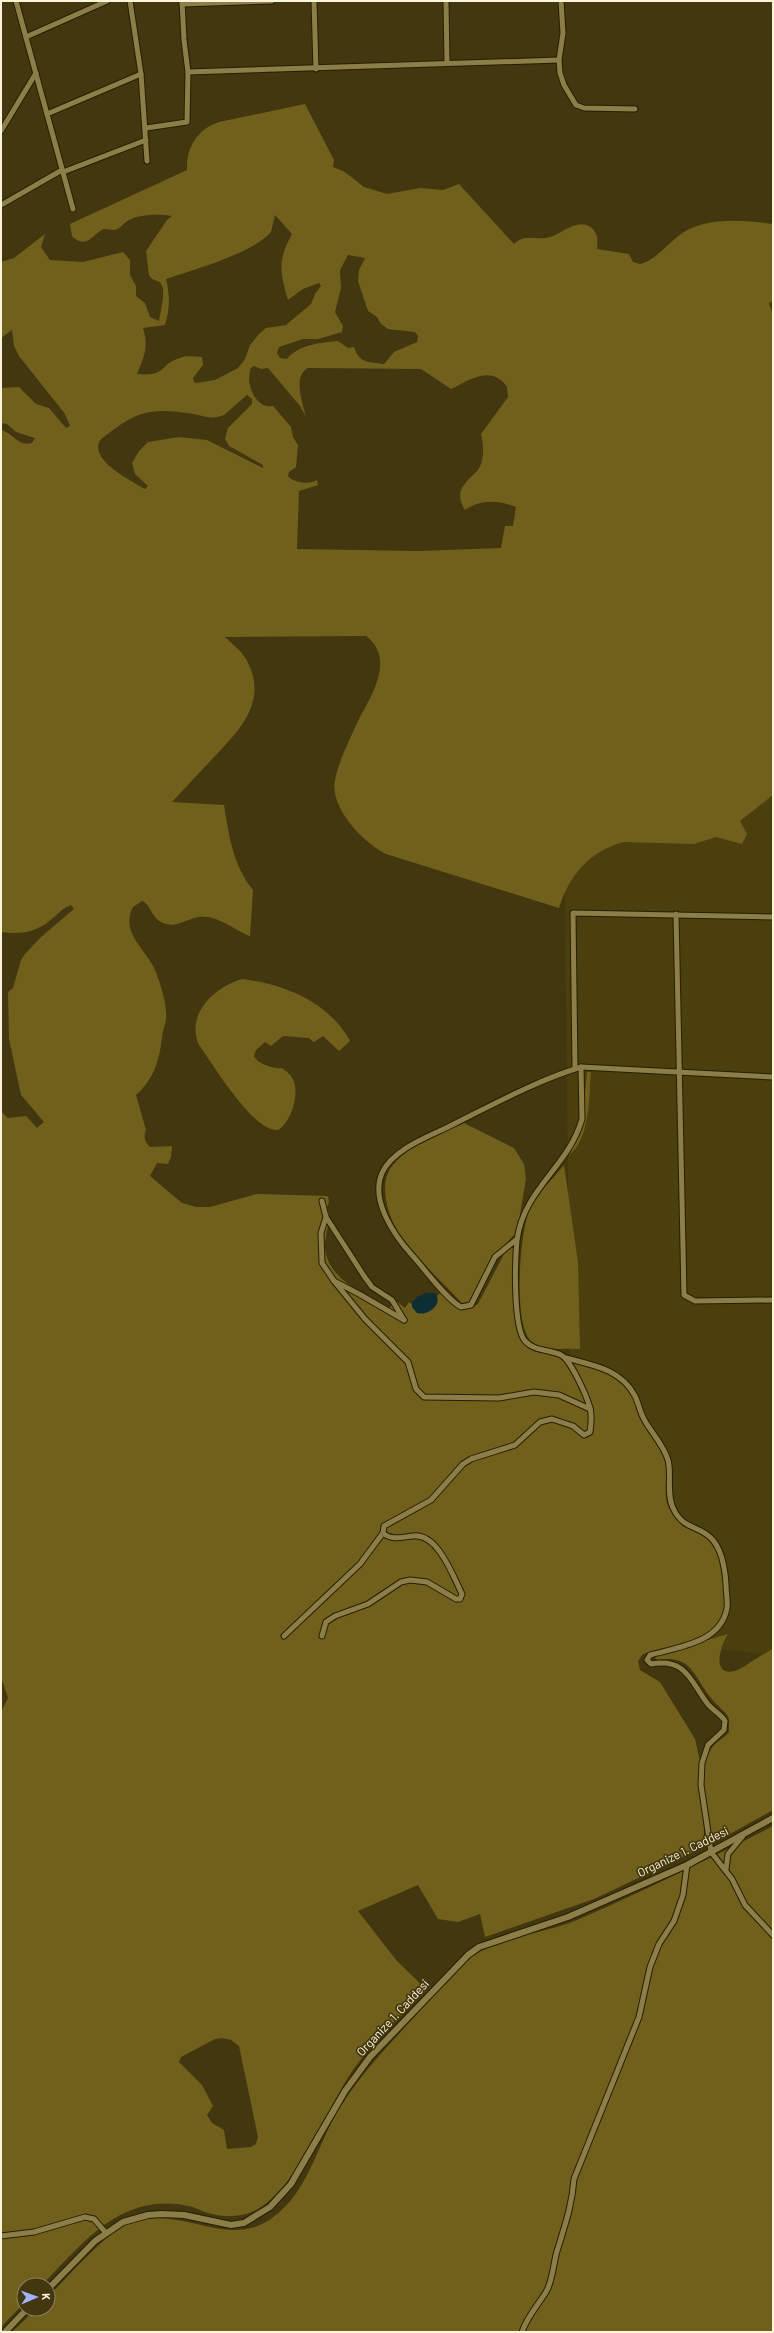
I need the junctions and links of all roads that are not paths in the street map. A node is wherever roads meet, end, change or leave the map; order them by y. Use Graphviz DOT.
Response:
graph roads {
  1 [pos="16,1"];
  2 [pos="107,1"];
  3 [pos="130,1"];
  4 [pos="272,1"];
  5 [pos="314,1"];
  6 [pos="446,1"];
  7 [pos="561,1"];
  8 [pos="182,3"];
  9 [pos="26,36"];
  10 [pos="559,60"];
  11 [pos="447,63"];
  12 [pos="316,69"];
  13 [pos="188,72"];
  14 [pos="36,73"];
  15 [pos="141,74"];
  16 [pos="635,109"];
  17 [pos="47,114"];
  18 [pos="146,128"];
  19 [pos="1,131"];
  20 [pos="146,140"];
  21 [pos="147,161"];
  22 [pos="63,171"];
  23 [pos="1,205"];
  24 [pos="73,209"];
  25 [pos="676,914"];
  26 [pos="773,917"];
  27 [pos="581,1067"];
  28 [pos="575,1069"];
  29 [pos="680,1071"];
  30 [pos="773,1077"];
  31 [pos="322,1201"];
  32 [pos="326,1217"];
  33 [pos="517,1239"];
  34 [pos="334,1281"];
  35 [pos="773,1300"];
  36 [pos="566,1358"];
  37 [pos="590,1409"];
  38 [pos="383,1533"];
  39 [pos="284,1636"];
  40 [pos="322,1636"];
  41 [pos="773,1818"];
  42 [pos="745,1833"];
  43 [pos="711,1852"];
  44 [pos="687,1865"];
  45 [pos="726,1870"];
  46 [pos="773,1935"];
  47 [pos="106,2233"];
  48 [pos="1,2236"];
  49 [pos="56,2281"];
  50 [pos="19,2317"];
  51 [pos="5,2332"];
  52 [pos="522,2332"];
  1 -- 9 [label="street"];
  2 -- 9 [label="street"];
  3 -- 15 [label="street"];
  4 -- 8 [label="street"];
  5 -- 12 [label="street"];
  6 -- 11 [label="street"];
  7 -- 10 [label="street"];
  8 -- 13 [label="street"];
  9 -- 14 [label="street"];
  10 -- 11 [label="street"];
  10 -- 16 [label="street"];
  11 -- 12 [label="street"];
  12 -- 13 [label="street"];
  13 -- 18 [label="street"];
  14 -- 17 [label="street"];
  14 -- 19 [label="street"];
  15 -- 17 [label="street"];
  15 -- 18 [label="street"];
  17 -- 22 [label="street"];
  18 -- 20 [label="street"];
  20 -- 21 [label="street"];
  20 -- 22 [label="street"];
  22 -- 23 [label="street"];
  22 -- 24 [label="street"];
  25 -- 26 [label="street"];
  25 -- 28 [label="street"];
  25 -- 29 [label="street"];
  27 -- 28 [label="street"];
  27 -- 29 [label="street"];
  27 -- 33 [label="street"];
  28 -- 33 [label="street"];
  29 -- 30 [label="street"];
  29 -- 35 [label="street"];
  31 -- 32 [label="street"];
  32 -- 34 [label="street"];
  32 -- 34 [label="street"];
  33 -- 36 [label="street"];
  34 -- 37 [label="street"];
  36 -- 37 [label="street"];
  36 -- 43 [label="street"];
  37 -- 38 [label="street"];
  38 -- 39 [label="street"];
  38 -- 40 [label="street"];
  41 -- 42 [label="street, Organize 1. Caddesi"];
  42 -- 43 [label="street, Organize 1. Caddesi"];
  42 -- 45 [label="street"];
  43 -- 44 [label="street, Organize 1. Caddesi"];
  43 -- 45 [label="street"];
  44 -- 47 [label="street, Organize 1. Caddesi"];
  44 -- 52 [label="street"];
  45 -- 46 [label="street"];
  47 -- 48 [label="street"];
  47 -- 49 [label="street, Organize 1. Caddesi"];
  50 -- 51 [label="street"];
}
